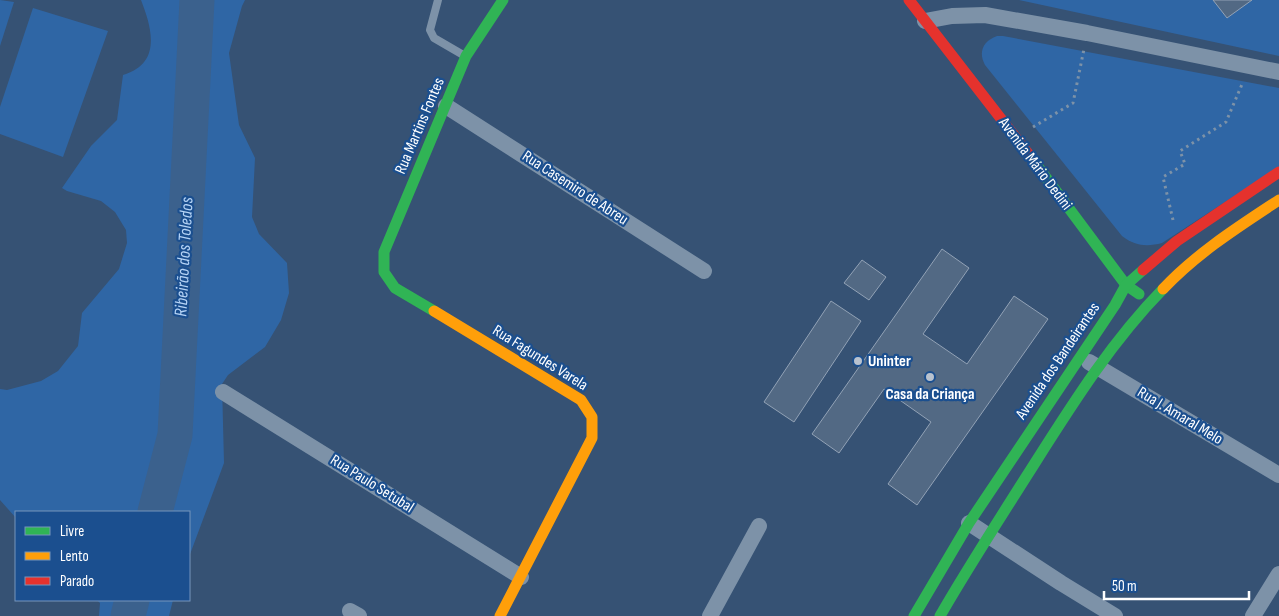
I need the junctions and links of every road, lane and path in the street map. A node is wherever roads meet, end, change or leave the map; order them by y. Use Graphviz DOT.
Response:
graph roads {
  1 [pos="438,0"];
  2 [pos="503,0"];
  3 [pos="909,0"];
  4 [pos="925,21"];
  5 [pos="1087,33"];
  6 [pos="466,56"];
  7 [pos="1250,65"];
  8 [pos="1279,72"];
  9 [pos="446,106"];
  10 [pos="1016,137"];
  11 [pos="1279,172"];
  12 [pos="1279,200"];
  13 [pos="1177,241"];
  14 [pos="704,271"];
  15 [pos="384,272"];
  16 [pos="1126,285"];
  17 [pos="1150,302"];
  18 [pos="1080,358"];
  19 [pos="1099,367"];
  20 [pos="223,392"];
  21 [pos="1279,475"];
  22 [pos="969,522"];
  23 [pos="759,526"];
  24 [pos="990,536"];
  25 [pos="1279,574"];
  26 [pos="521,577"];
  27 [pos="500,616"];
  28 [pos="710,616"];
  29 [pos="914,616"];
  30 [pos="940,616"];
  31 [pos="1116,616"];
  32 [pos="1253,616"];
  1 -- 6 [label="lane"];
  2 -- 6 [label="main road, Rua Martins Fontes"];
  3 -- 4 [label="main road, Avenida Mário Dedini"];
  4 -- 5 [label="street"];
  4 -- 10 [label="main road, Avenida Mário Dedini"];
  5 -- 7 [label="street"];
  5 -- 10 [label="path"];
  6 -- 9 [label="main road, Rua Martins Fontes"];
  7 -- 8 [label="street"];
  7 -- 13 [label="path"];
  9 -- 14 [label="street, Rua Casemiro de Abreu"];
  9 -- 15 [label="main road, Rua Martins Fontes"];
  10 -- 16 [label="main road, Avenida Mário Dedini"];
  11 -- 13 [label="main road, Avenida dos Bandeirantes"];
  12 -- 17 [label="main road"];
  13 -- 16 [label="main road, Avenida dos Bandeirantes"];
  15 -- 26 [label="main road, Rua Fagundes Varela"];
  16 -- 17 [label="main road, Avenida Mário Dedini"];
  16 -- 18 [label="main road, Avenida dos Bandeirantes"];
  16 -- 19 [label="main road"];
  17 -- 19 [label="main road"];
  18 -- 19 [label="street, Rua J. Amaral Melo"];
  18 -- 22 [label="main road, Avenida dos Bandeirantes"];
  19 -- 21 [label="street, Rua J. Amaral Melo"];
  19 -- 24 [label="main road"];
  20 -- 26 [label="street, Rua Paulo Setubal"];
  22 -- 24 [label="street"];
  22 -- 29 [label="main road, Avenida dos Bandeirantes"];
  23 -- 28 [label="street"];
  24 -- 30 [label="main road"];
  24 -- 31 [label="street"];
  25 -- 32 [label="street"];
  26 -- 27 [label="main road, Rua Fagundes Varela"];
}
